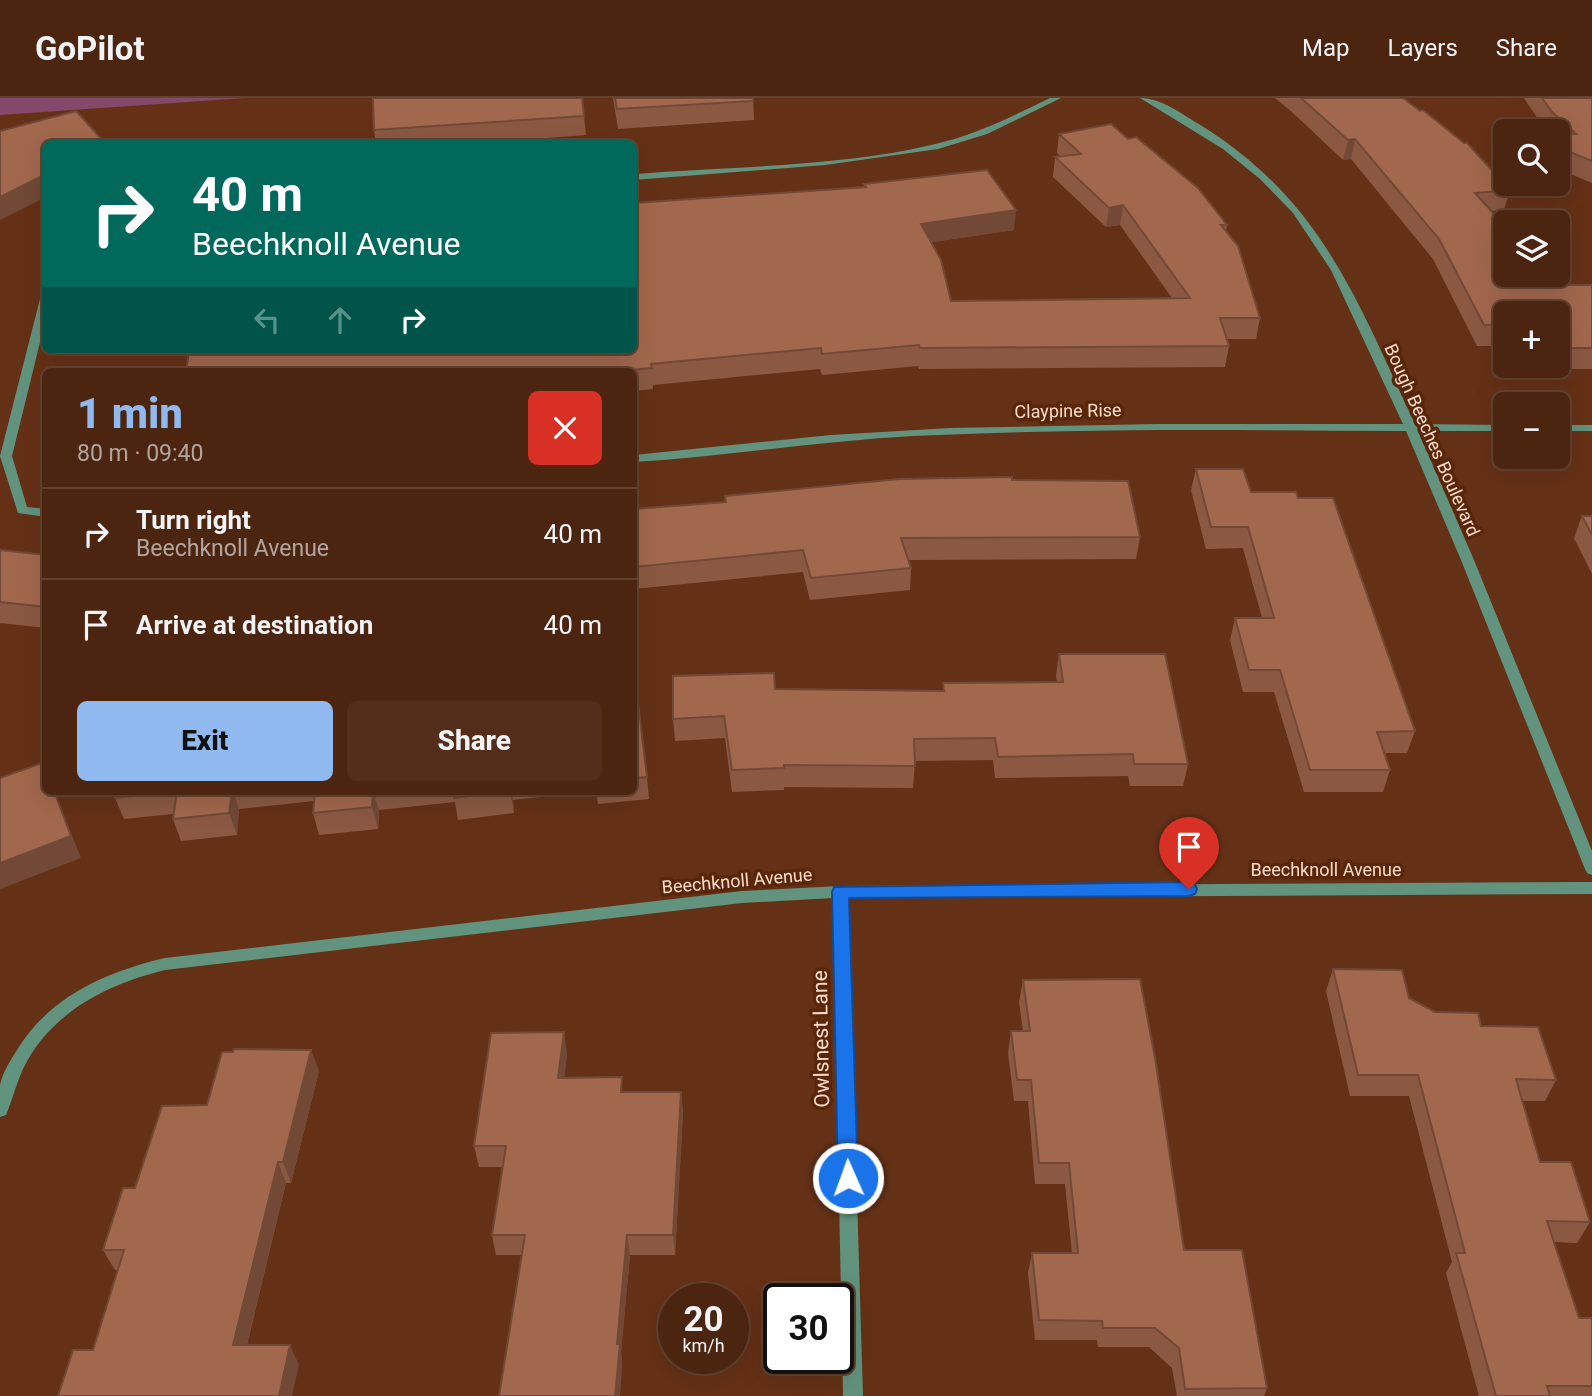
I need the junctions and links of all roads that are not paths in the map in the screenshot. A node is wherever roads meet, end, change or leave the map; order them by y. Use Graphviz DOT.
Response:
graph roads {
  1 [pos="1057,98"];
  2 [pos="1144,98"];
  3 [pos="637,177"];
  4 [pos="42,311"];
  5 [pos="1412,428"];
  6 [pos="1493,428"];
  7 [pos="1570,428"];
  8 [pos="1592,428"];
  9 [pos="637,459"];
  10 [pos="42,512"];
  11 [pos="1592,869"];
  12 [pos="1592,888"];
  13 [pos="840,892"];
  14 [pos="0,1110"];
  15 [pos="853,1396"];
  1 -- 3 [label="street"];
  2 -- 5 [label="street, Bough Beeches Boulevard"];
  4 -- 10 [label="street"];
  5 -- 6 [label="street, Claypine Rise"];
  5 -- 9 [label="street, Claypine Rise"];
  5 -- 11 [label="street, Bough Beeches Boulevard"];
  7 -- 8 [label="street"];
  12 -- 13 [label="street, Beechknoll Avenue"];
  13 -- 14 [label="street, Beechknoll Avenue"];
  13 -- 15 [label="street, Owlsnest Lane"];
}
